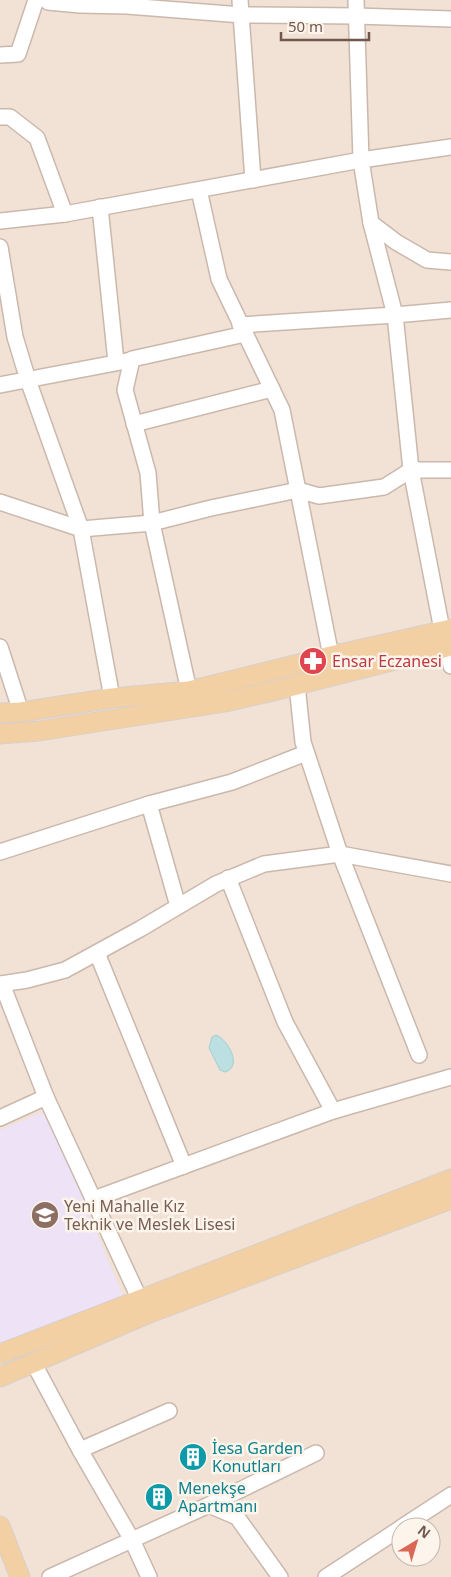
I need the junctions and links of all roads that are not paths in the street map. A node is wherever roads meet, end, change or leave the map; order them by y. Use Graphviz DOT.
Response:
graph roads {
  1 [pos="36,0"];
  2 [pos="46,0"];
  3 [pos="356,0"];
  4 [pos="241,8"];
  5 [pos="356,16"];
  6 [pos="451,19"];
  7 [pos="0,55"];
  8 [pos="0,117"];
  9 [pos="451,147"];
  10 [pos="361,160"];
  11 [pos="254,180"];
  12 [pos="199,190"];
  13 [pos="100,207"];
  14 [pos="65,214"];
  15 [pos="0,221"];
  16 [pos="371,223"];
  17 [pos="0,247"];
  18 [pos="451,262"];
  19 [pos="451,310"];
  20 [pos="395,315"];
  21 [pos="243,330"];
  22 [pos="132,360"];
  23 [pos="116,362"];
  24 [pos="28,380"];
  25 [pos="0,385"];
  26 [pos="272,389"];
  27 [pos="134,424"];
  28 [pos="411,470"];
  29 [pos="451,470"];
  30 [pos="298,490"];
  31 [pos="0,502"];
  32 [pos="152,523"];
  33 [pos="81,529"];
  34 [pos="448,638"];
  35 [pos="0,647"];
  36 [pos="331,656"];
  37 [pos="451,666"];
  38 [pos="297,685"];
  39 [pos="189,692"];
  40 [pos="112,698"];
  41 [pos="22,712"];
  42 [pos="0,713"];
  43 [pos="0,734"];
  44 [pos="306,752"];
  45 [pos="149,804"];
  46 [pos="0,852"];
  47 [pos="340,854"];
  48 [pos="451,874"];
  49 [pos="228,878"];
  50 [pos="178,906"];
  51 [pos="97,952"];
  52 [pos="1,984"];
  53 [pos="419,1055"];
  54 [pos="451,1077"];
  55 [pos="46,1097"];
  56 [pos="333,1111"];
  57 [pos="0,1118"];
  58 [pos="184,1166"];
  59 [pos="451,1179"];
  60 [pos="94,1199"];
  61 [pos="451,1199"];
  62 [pos="140,1300"];
  63 [pos="0,1354"];
  64 [pos="33,1362"];
  65 [pos="0,1376"];
  66 [pos="168,1411"];
  67 [pos="80,1450"];
  68 [pos="316,1453"];
  69 [pos="451,1497"];
  70 [pos="209,1505"];
  71 [pos="418,1517"];
  72 [pos="0,1526"];
  73 [pos="391,1534"];
  74 [pos="132,1540"];
  75 [pos="20,1577"];
  76 [pos="50,1577"];
  77 [pos="149,1577"];
  78 [pos="280,1577"];
  79 [pos="326,1577"];
  1 -- 7 [label="street"];
  2 -- 4 [label="street"];
  3 -- 5 [label="street"];
  4 -- 5 [label="street"];
  4 -- 11 [label="street"];
  5 -- 6 [label="street"];
  5 -- 10 [label="street"];
  8 -- 14 [label="street"];
  9 -- 10 [label="street"];
  10 -- 11 [label="street"];
  10 -- 16 [label="street"];
  11 -- 12 [label="street"];
  12 -- 13 [label="street"];
  12 -- 21 [label="street"];
  13 -- 14 [label="street"];
  13 -- 23 [label="street"];
  14 -- 15 [label="street"];
  16 -- 18 [label="street"];
  16 -- 20 [label="street"];
  17 -- 24 [label="street"];
  19 -- 20 [label="street"];
  20 -- 21 [label="street"];
  20 -- 28 [label="street"];
  21 -- 22 [label="street"];
  21 -- 26 [label="street"];
  22 -- 23 [label="street"];
  22 -- 27 [label="street"];
  23 -- 24 [label="street"];
  24 -- 25 [label="street"];
  24 -- 33 [label="street"];
  26 -- 27 [label="street"];
  26 -- 30 [label="street"];
  27 -- 32 [label="street"];
  28 -- 29 [label="street"];
  28 -- 30 [label="street"];
  28 -- 34 [label="street"];
  30 -- 32 [label="street"];
  30 -- 36 [label="street"];
  31 -- 33 [label="street"];
  32 -- 33 [label="street"];
  32 -- 39 [label="street"];
  33 -- 40 [label="street"];
  34 -- 36 [label="main road"];
  34 -- 37 [label="street"];
  34 -- 38 [label="main road"];
  35 -- 41 [label="street"];
  36 -- 39 [label="main road"];
  38 -- 43 [label="main road"];
  38 -- 44 [label="street"];
  39 -- 40 [label="main road"];
  40 -- 41 [label="main road"];
  41 -- 42 [label="main road"];
  44 -- 45 [label="street"];
  44 -- 47 [label="street"];
  45 -- 46 [label="street"];
  45 -- 50 [label="street"];
  47 -- 48 [label="street"];
  47 -- 49 [label="street"];
  47 -- 53 [label="street"];
  49 -- 50 [label="street"];
  49 -- 56 [label="street"];
  50 -- 51 [label="street"];
  51 -- 52 [label="street"];
  51 -- 58 [label="street"];
  52 -- 55 [label="street"];
  54 -- 56 [label="street"];
  55 -- 57 [label="street"];
  55 -- 60 [label="street"];
  56 -- 58 [label="street"];
  58 -- 60 [label="street"];
  59 -- 62 [label="main road"];
  60 -- 62 [label="street"];
  61 -- 64 [label="main road"];
  62 -- 63 [label="main road"];
  64 -- 65 [label="main road"];
  64 -- 67 [label="street"];
  66 -- 67 [label="street"];
  67 -- 74 [label="street"];
  68 -- 70 [label="street"];
  69 -- 71 [label="street"];
  70 -- 74 [label="street"];
  70 -- 78 [label="street"];
  72 -- 75 [label="main road"];
  73 -- 79 [label="street"];
  74 -- 76 [label="street"];
  74 -- 77 [label="street"];
}
